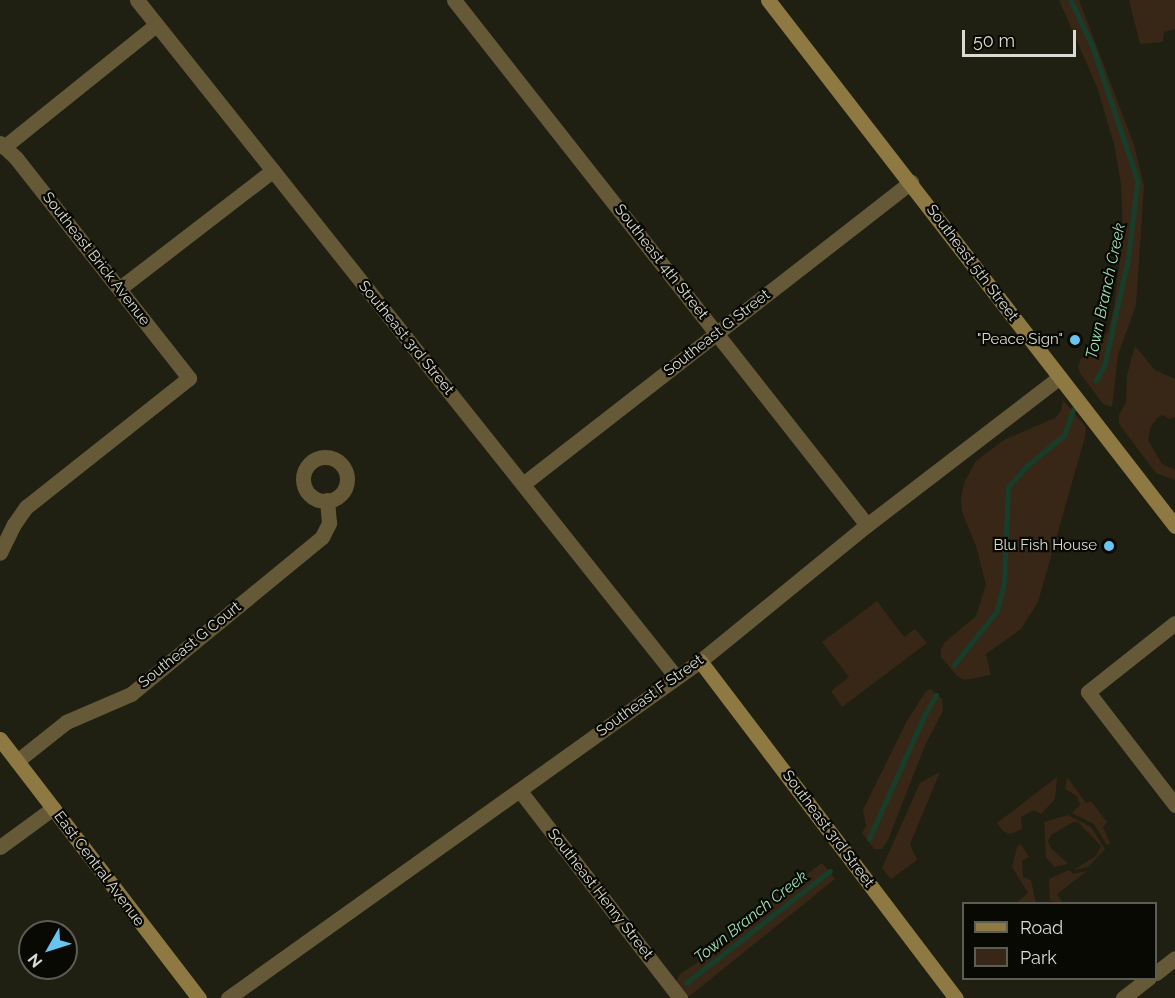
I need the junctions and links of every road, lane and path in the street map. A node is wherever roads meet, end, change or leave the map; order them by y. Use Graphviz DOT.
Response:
graph roads {
  1 [pos="136,0"];
  2 [pos="454,0"];
  3 [pos="768,0"];
  4 [pos="156,24"];
  5 [pos="2,145"];
  6 [pos="273,170"];
  7 [pos="911,182"];
  8 [pos="120,288"];
  9 [pos="717,334"];
  10 [pos="1059,377"];
  11 [pos="523,484"];
  12 [pos="327,500"];
  13 [pos="867,525"];
  14 [pos="1175,526"];
  15 [pos="0,553"];
  16 [pos="1175,623"];
  17 [pos="700,661"];
  18 [pos="676,677"];
  19 [pos="0,739"];
  20 [pos="17,761"];
  21 [pos="520,790"];
  22 [pos="1175,805"];
  23 [pos="53,808"];
  24 [pos="0,848"];
  25 [pos="1175,958"];
  26 [pos="1157,972"];
  27 [pos="1146,980"];
  28 [pos="199,998"];
  29 [pos="228,998"];
  30 [pos="680,998"];
  31 [pos="956,998"];
  32 [pos="1123,998"];
  1 -- 4 [label="street, Southeast 3rd Street"];
  2 -- 9 [label="street, Southeast 4th Street"];
  3 -- 7 [label="street, Southeast 5th Street"];
  4 -- 5 [label="street"];
  4 -- 6 [label="street, Southeast 3rd Street"];
  5 -- 8 [label="street, Southeast Brick Avenue"];
  6 -- 8 [label="street"];
  6 -- 11 [label="street, Southeast 3rd Street"];
  7 -- 9 [label="street, Southeast G Street"];
  7 -- 10 [label="street, Southeast 5th Street"];
  8 -- 15 [label="street, Southeast Brick Avenue"];
  9 -- 11 [label="street, Southeast G Street"];
  9 -- 13 [label="street, Southeast 4th Street"];
  10 -- 13 [label="street, Southeast F Street"];
  10 -- 14 [label="street, Southeast 5th Street"];
  11 -- 18 [label="street, Southeast 3rd Street"];
  12 -- 20 [label="street, Southeast G Court"];
  13 -- 17 [label="street, Southeast F Street"];
  16 -- 22 [label="street"];
  17 -- 18 [label="street, Southeast F Street"];
  17 -- 31 [label="street, Southeast 3rd Street"];
  18 -- 21 [label="street, Southeast F Street"];
  19 -- 20 [label="street, East Central Avenue"];
  20 -- 23 [label="street, East Central Avenue"];
  21 -- 29 [label="street, Southeast F Street"];
  21 -- 30 [label="street, Southeast Henry Street"];
  23 -- 24 [label="street"];
  23 -- 28 [label="street, East Central Avenue"];
  25 -- 26 [label="street"];
  27 -- 32 [label="street"];
}
